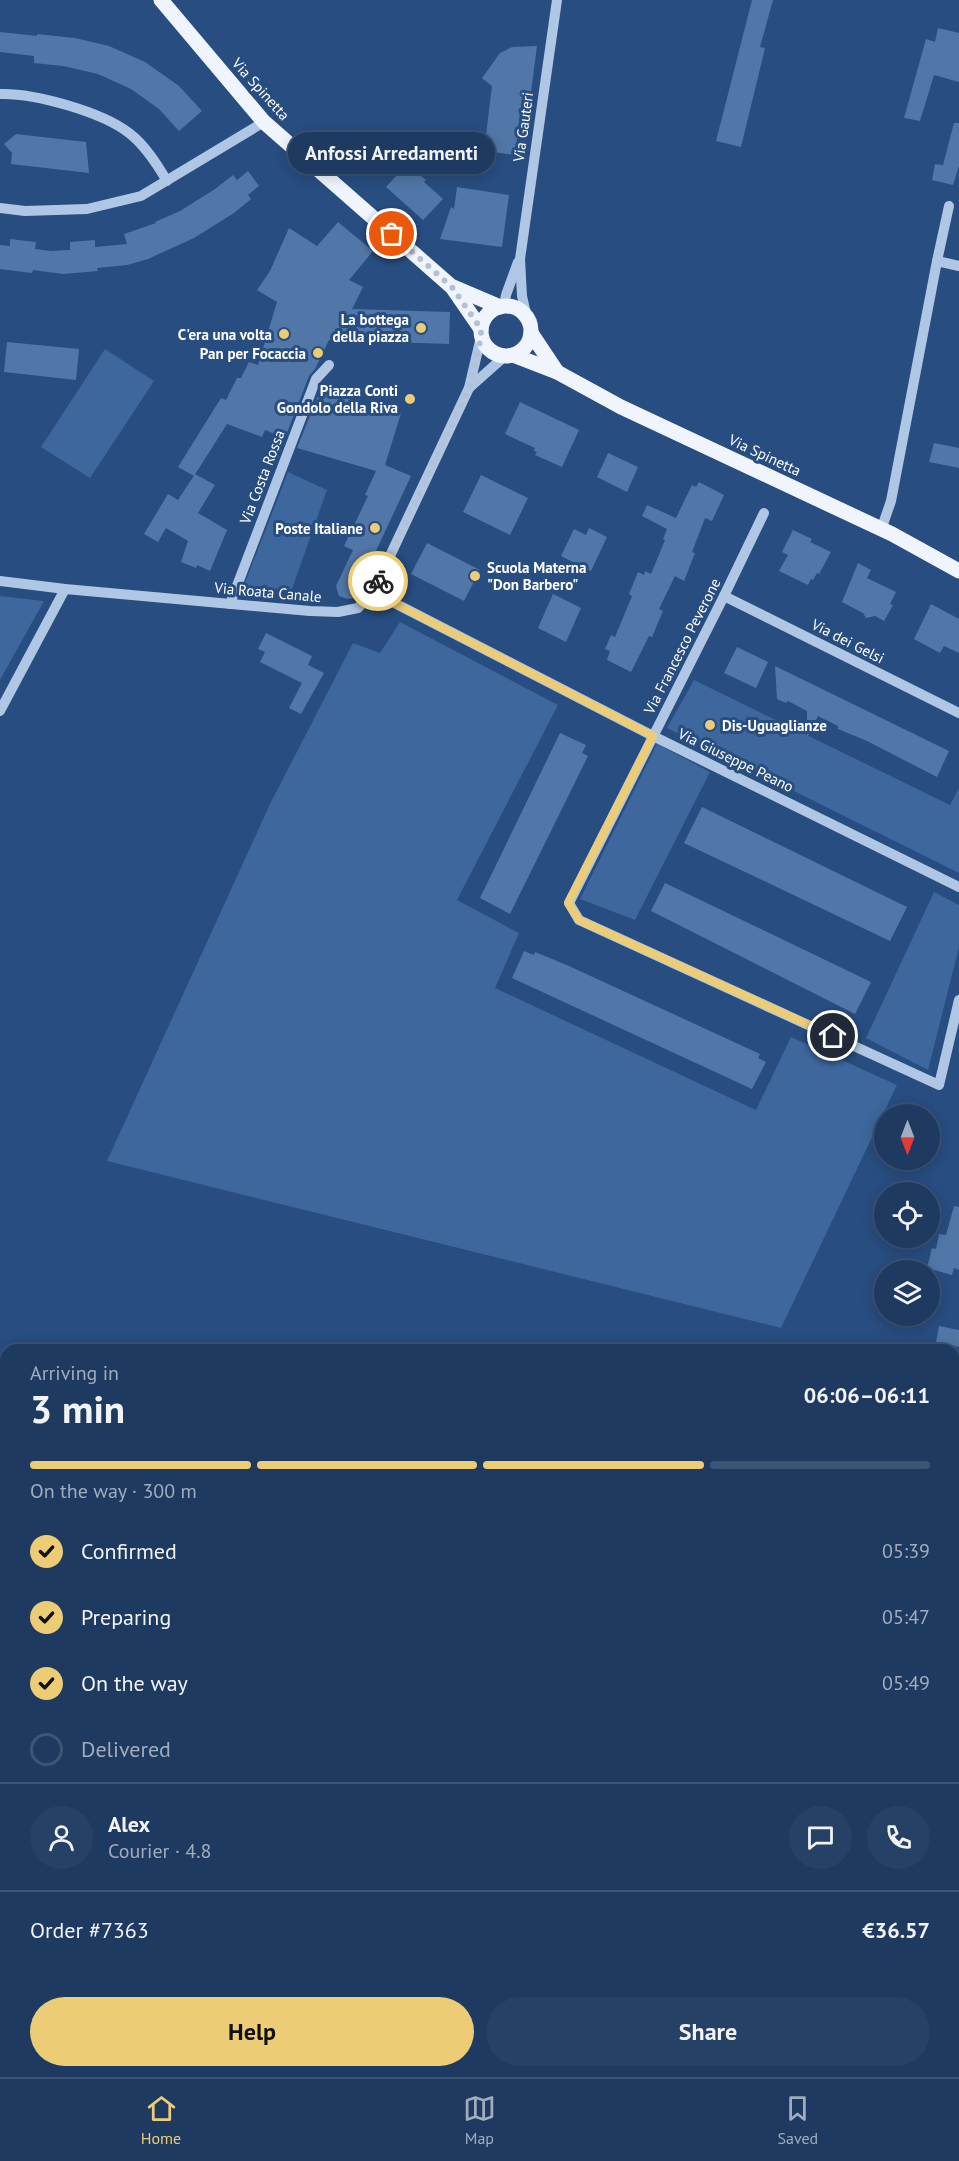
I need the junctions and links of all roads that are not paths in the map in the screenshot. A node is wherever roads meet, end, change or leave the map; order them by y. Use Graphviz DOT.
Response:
graph roads {
  1 [pos="161,0"];
  2 [pos="556,0"];
  3 [pos="0,94"];
  4 [pos="264,122"];
  5 [pos="167,181"];
  6 [pos="949,206"];
  7 [pos="0,208"];
  8 [pos="520,259"];
  9 [pos="937,261"];
  10 [pos="959,266"];
  11 [pos="452,287"];
  12 [pos="502,307"];
  13 [pos="529,326"];
  14 [pos="481,333"];
  15 [pos="509,356"];
  16 [pos="329,365"];
  17 [pos="557,372"];
  18 [pos="469,388"];
  19 [pos="764,513"];
  20 [pos="881,530"];
  21 [pos="959,571"];
  22 [pos="0,581"];
  23 [pos="65,589"];
  24 [pos="373,592"];
  25 [pos="724,596"];
  26 [pos="230,604"];
  27 [pos="0,711"];
  28 [pos="959,713"];
  29 [pos="653,736"];
  30 [pos="959,887"];
  31 [pos="959,1000"];
  1 -- 4 [label="main road, Via Spinetta"];
  2 -- 8 [label="street, Via Gauteri"];
  3 -- 5 [label="street"];
  4 -- 5 [label="street"];
  4 -- 11 [label="main road, Via Spinetta"];
  5 -- 7 [label="street"];
  6 -- 9 [label="street"];
  8 -- 12 [label="street, Via Gauteri"];
  8 -- 13 [label="street, Via Gauteri"];
  9 -- 10 [label="street"];
  9 -- 20 [label="street"];
  11 -- 12 [label="main road, Via Spinetta"];
  11 -- 14 [label="main road, Via Spinetta"];
  12 -- 13 [label="main road"];
  12 -- 14 [label="main road"];
  13 -- 15 [label="main road"];
  13 -- 17 [label="main road, Via Spinetta"];
  14 -- 15 [label="main road"];
  14 -- 18 [label="street, Via Roata Canale"];
  15 -- 17 [label="main road, Via Spinetta"];
  15 -- 18 [label="street, Via Roata Canale"];
  16 -- 26 [label="street, Via Costa Rossa"];
  17 -- 20 [label="main road, Via Spinetta"];
  18 -- 24 [label="street, Via Roata Canale"];
  19 -- 25 [label="street, Via Francesco Peverone"];
  20 -- 21 [label="main road, Via Spinetta"];
  22 -- 23 [label="street, Via Roata Canale"];
  23 -- 26 [label="street, Via Roata Canale"];
  23 -- 27 [label="street"];
  24 -- 26 [label="street, Via Roata Canale"];
  24 -- 29 [label="street, Via Giuseppe Peano"];
  25 -- 28 [label="street, Via dei Gelsi"];
  25 -- 29 [label="street, Via Francesco Peverone"];
  29 -- 30 [label="street, Via Giuseppe Peano"];
  29 -- 31 [label="street, Via Francesco Peverone"];
}
